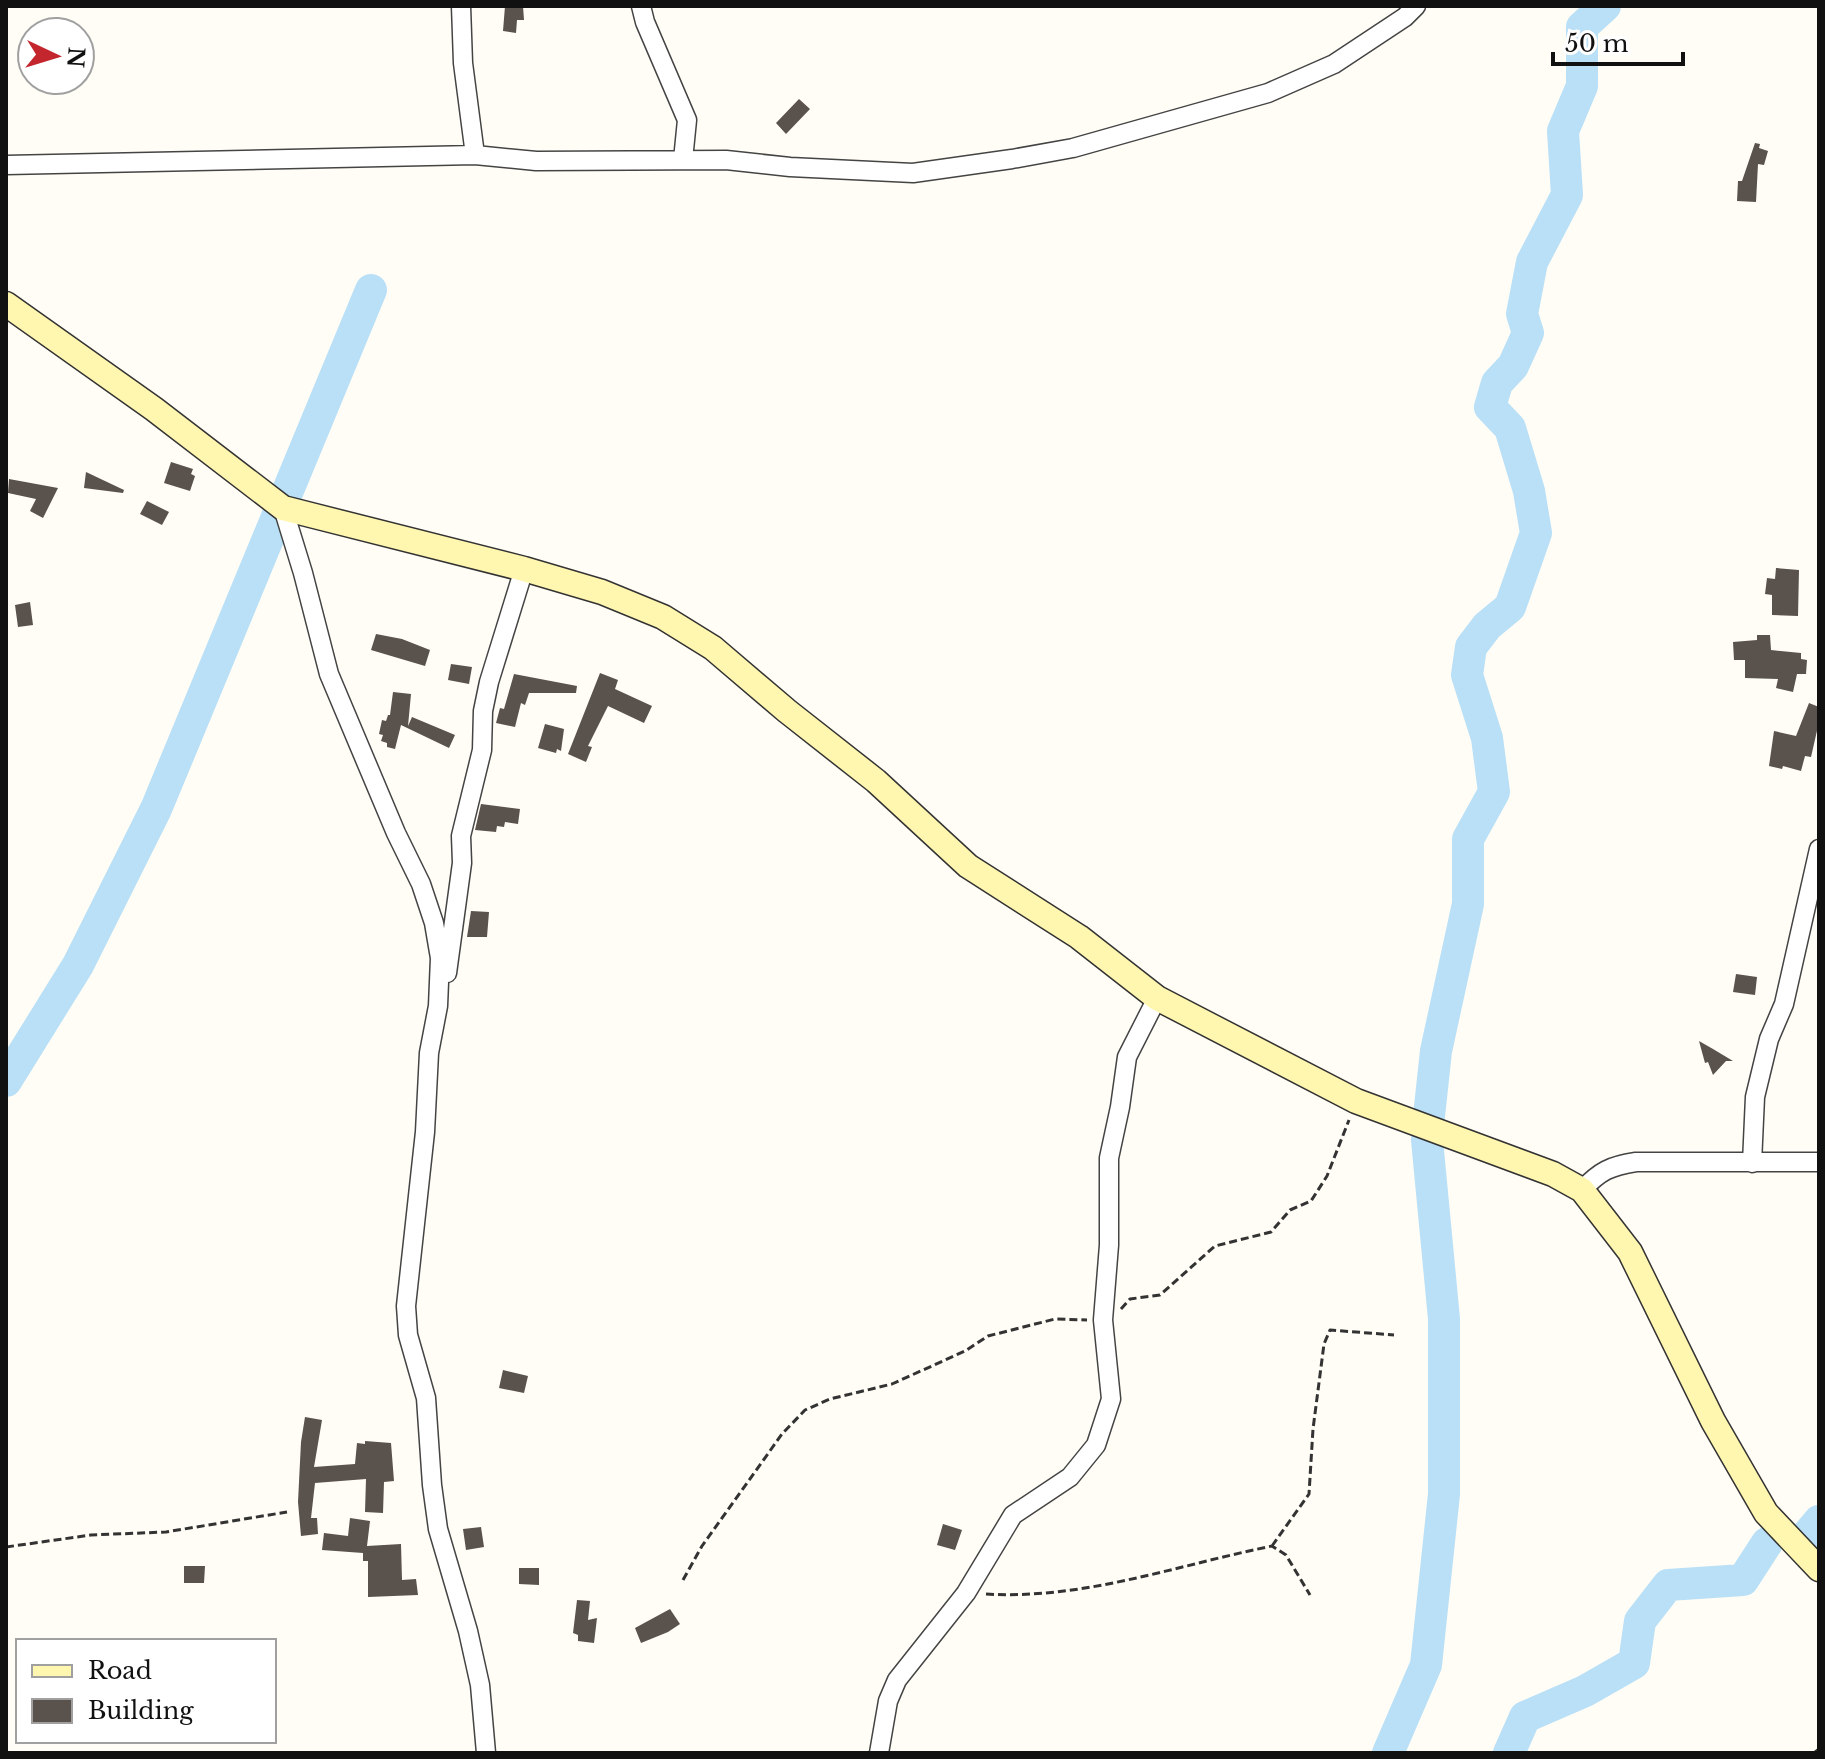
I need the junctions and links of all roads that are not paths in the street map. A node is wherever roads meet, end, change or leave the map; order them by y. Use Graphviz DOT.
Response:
graph roads {
  1 [pos="461,6"];
  2 [pos="641,6"];
  3 [pos="1416,6"];
  4 [pos="475,155"];
  5 [pos="683,160"];
  6 [pos="6,165"];
  7 [pos="6,304"];
  8 [pos="283,508"];
  9 [pos="524,569"];
  10 [pos="1819,849"];
  11 [pos="1157,998"];
  12 [pos="438,1006"];
  13 [pos="1819,1162"];
  14 [pos="1752,1163"];
  15 [pos="1582,1190"];
  16 [pos="1819,1569"];
  17 [pos="486,1753"];
  18 [pos="879,1753"];
  1 -- 4 [label="street"];
  2 -- 5 [label="street"];
  3 -- 5 [label="street"];
  4 -- 5 [label="street"];
  4 -- 6 [label="street"];
  7 -- 8 [label="street"];
  8 -- 9 [label="street"];
  8 -- 12 [label="street"];
  9 -- 11 [label="street"];
  9 -- 12 [label="street"];
  10 -- 14 [label="street"];
  11 -- 15 [label="street"];
  11 -- 18 [label="street"];
  12 -- 17 [label="street"];
  13 -- 14 [label="street"];
  14 -- 15 [label="street"];
  15 -- 16 [label="street"];
}
